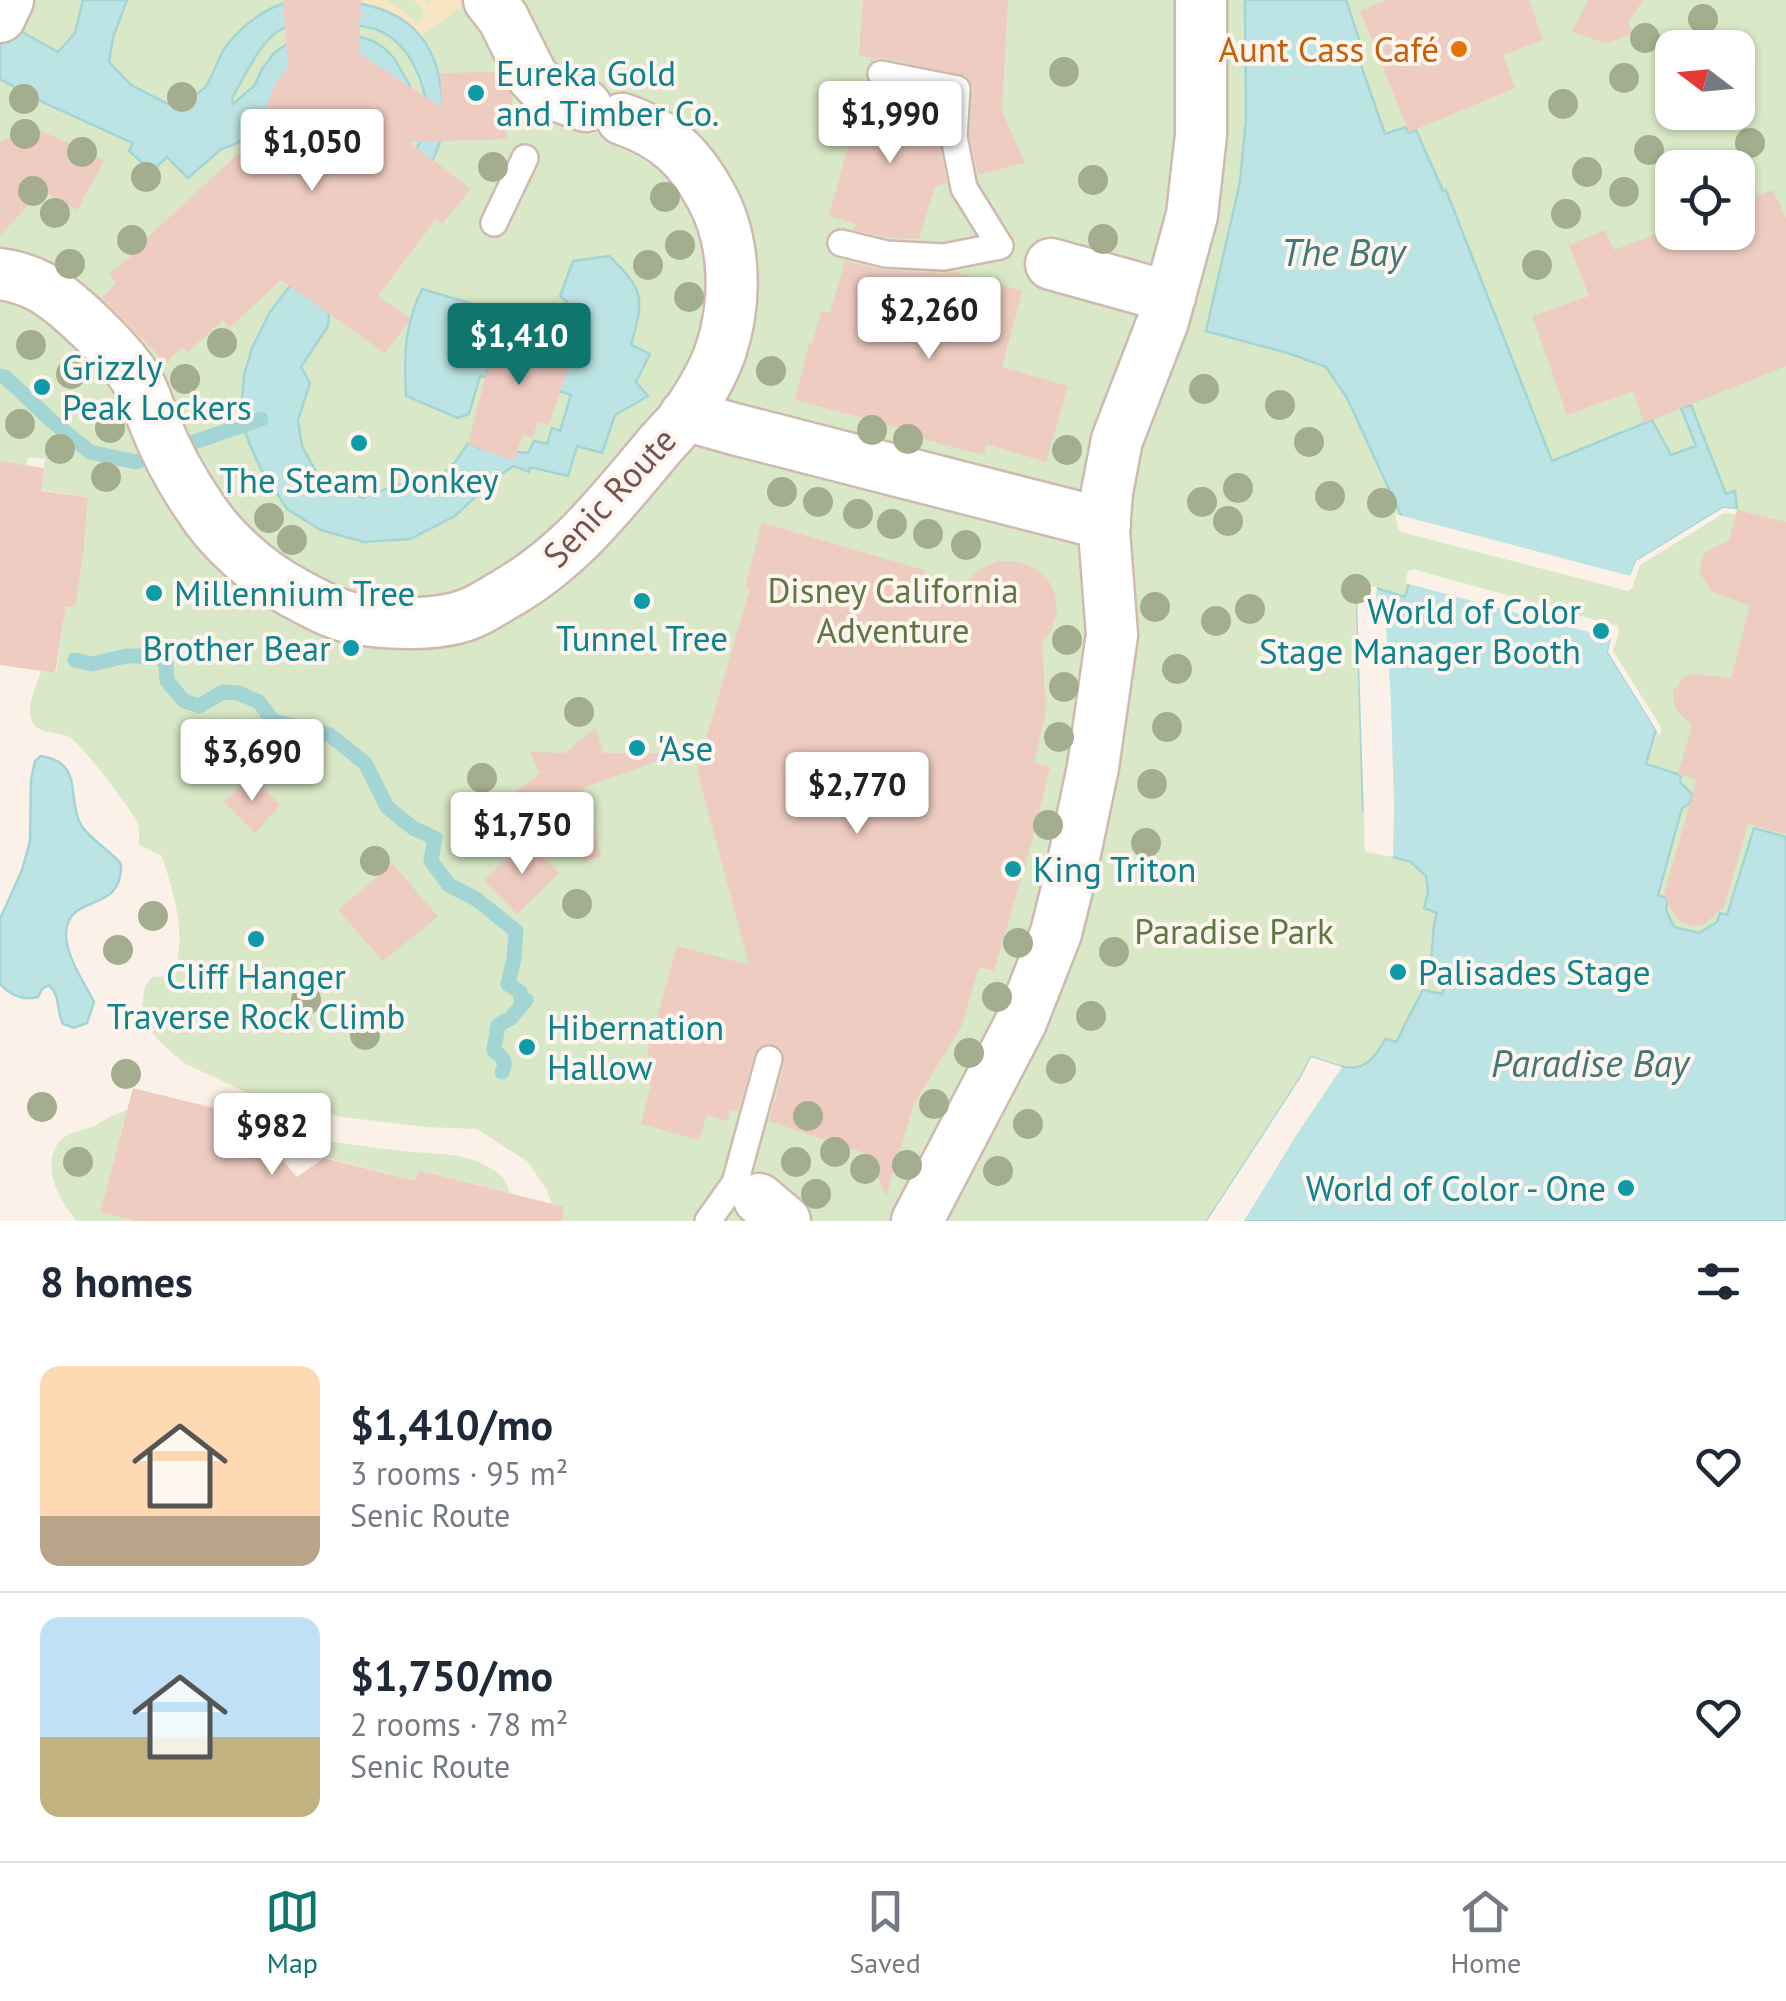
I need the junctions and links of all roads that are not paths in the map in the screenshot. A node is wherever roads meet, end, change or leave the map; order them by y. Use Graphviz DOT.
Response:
graph roads {
  1 [pos="8,0"];
  2 [pos="489,0"];
  3 [pos="1202,0"];
  4 [pos="0,18"];
  5 [pos="881,74"];
  6 [pos="525,158"];
  7 [pos="494,223"];
  8 [pos="841,242"];
  9 [pos="1000,246"];
  10 [pos="1051,264"];
  11 [pos="0,274"];
  12 [pos="1170,297"];
  13 [pos="686,414"];
  14 [pos="1105,524"];
  15 [pos="769,1059"];
  16 [pos="760,1201"];
  17 [pos="708,1221"];
  18 [pos="917,1221"];
  1 -- 4 [label="street"];
  2 -- 13 [label="street, Senic Route"];
  3 -- 12 [label="street"];
  5 -- 9 [label="lane"];
  6 -- 7 [label="lane"];
  8 -- 9 [label="lane"];
  9 -- 10 [label="lane"];
  10 -- 12 [label="street"];
  11 -- 13 [label="street, Senic Route"];
  12 -- 14 [label="street"];
  13 -- 14 [label="street"];
  14 -- 18 [label="street"];
  15 -- 16 [label="lane"];
  16 -- 17 [label="lane"];
}
